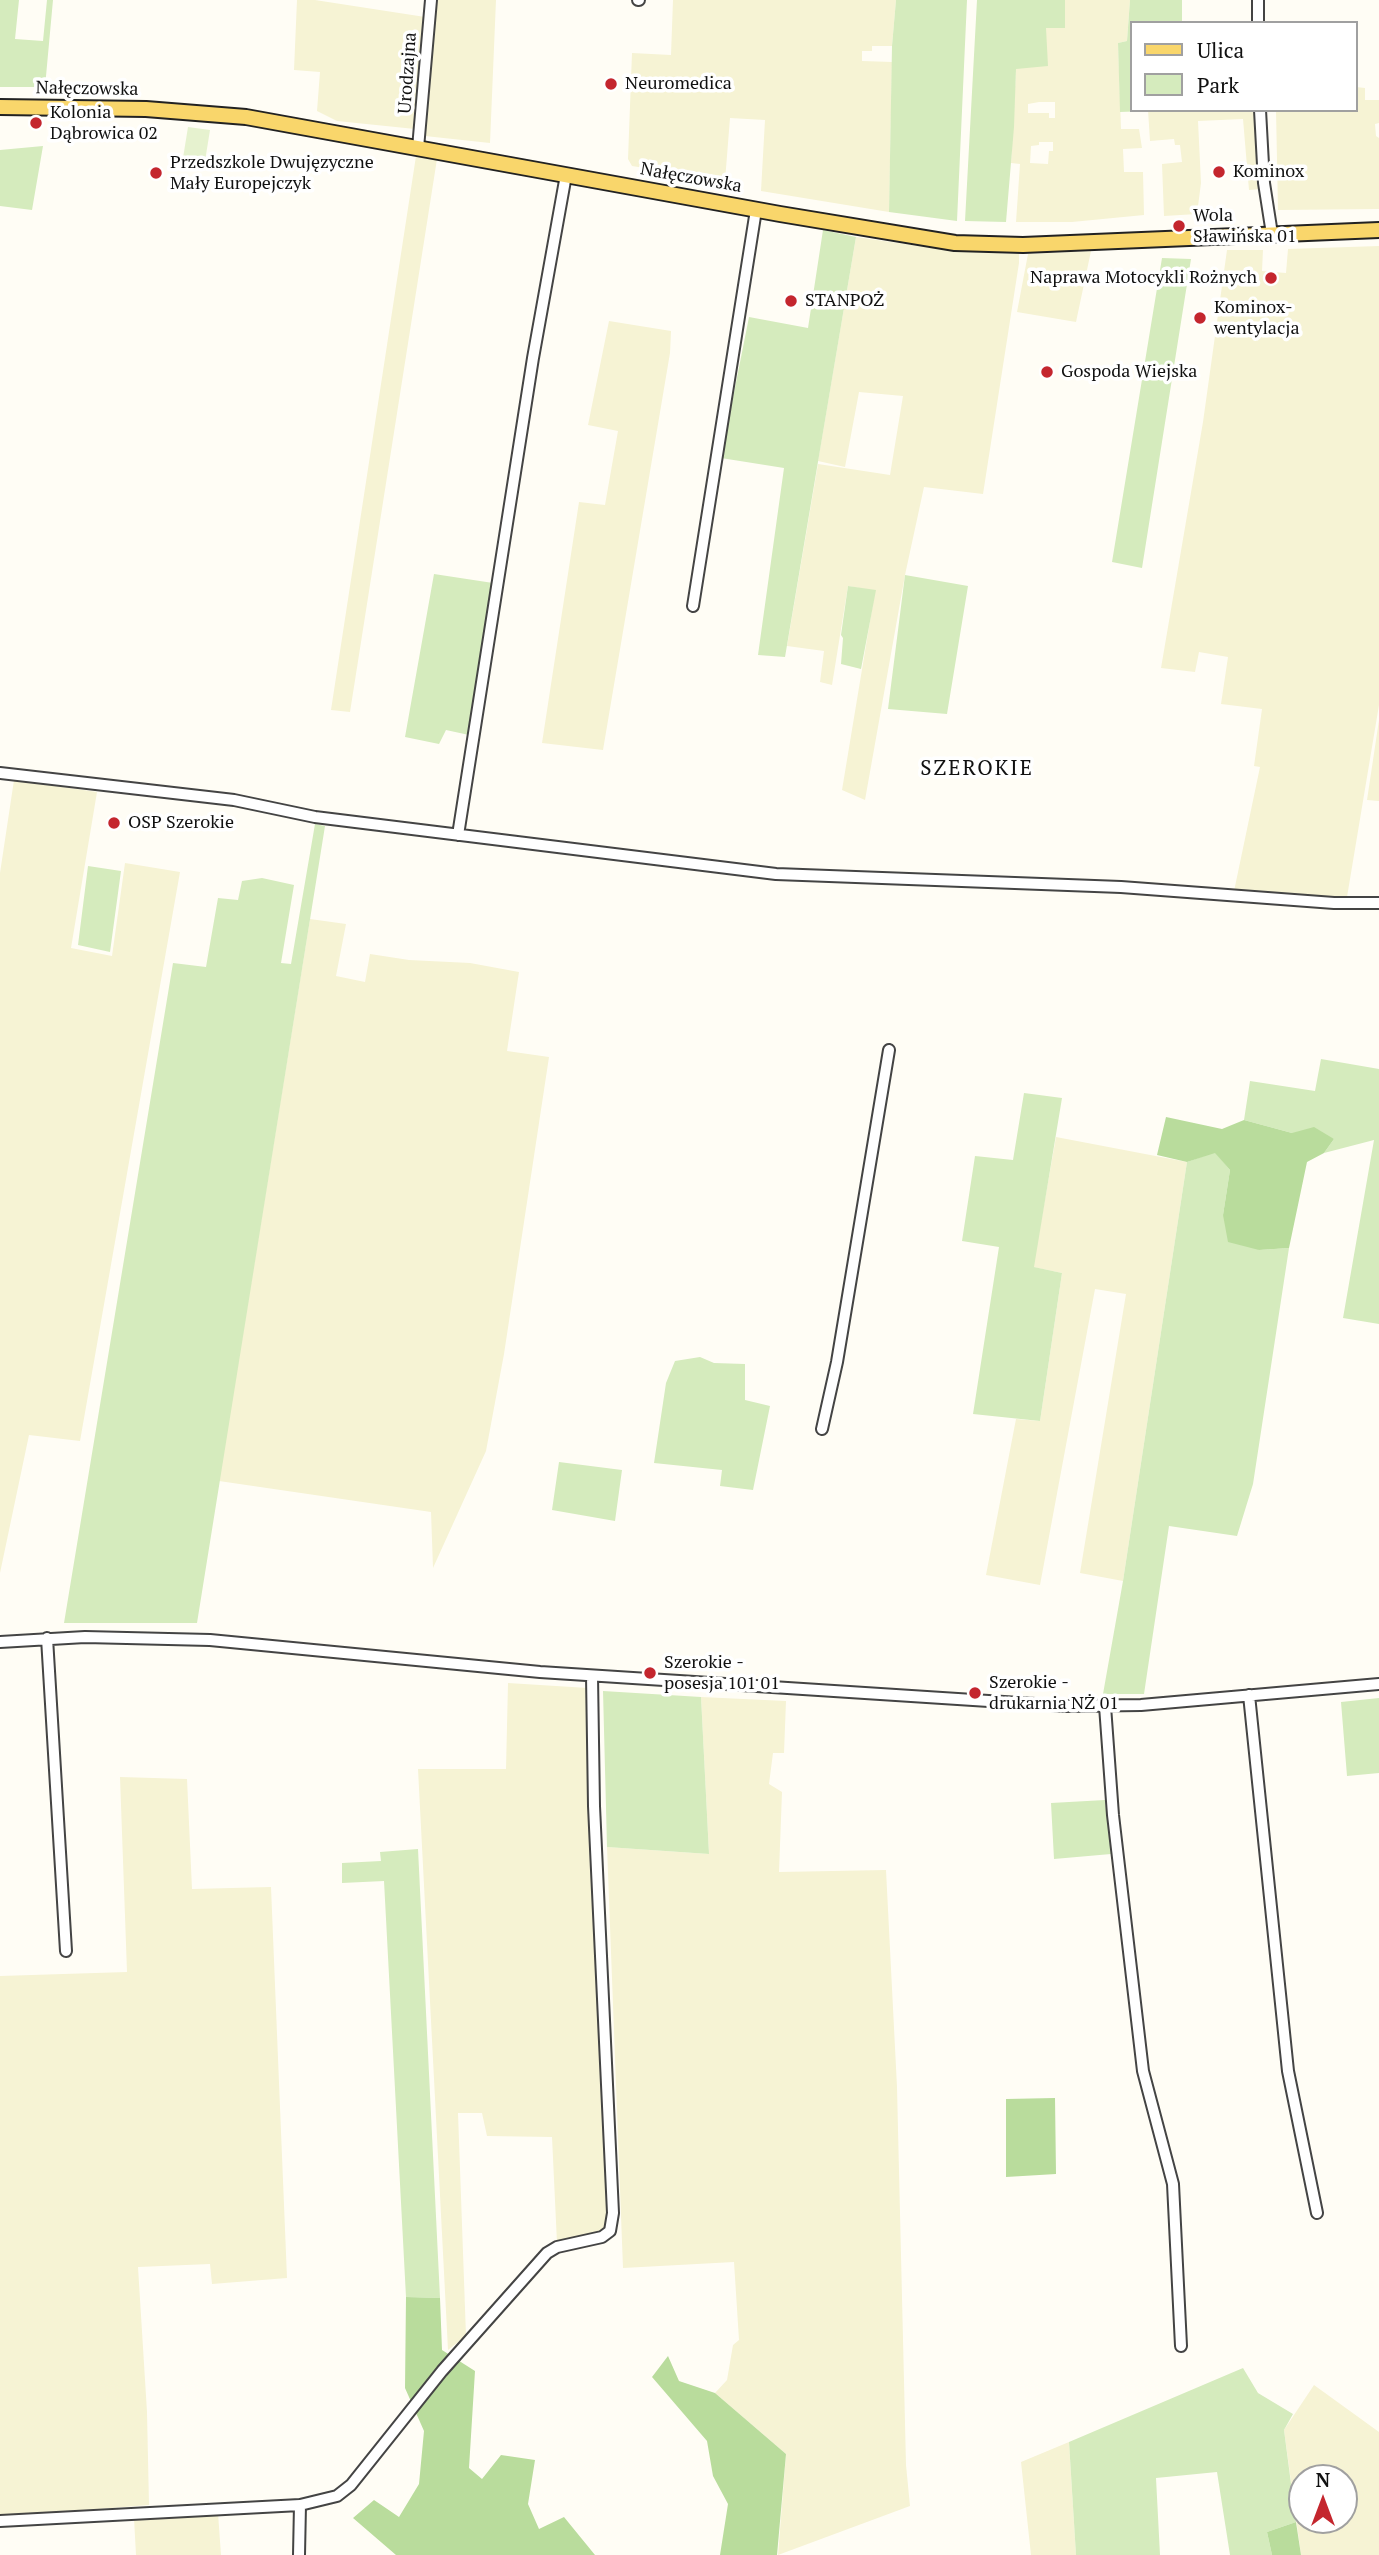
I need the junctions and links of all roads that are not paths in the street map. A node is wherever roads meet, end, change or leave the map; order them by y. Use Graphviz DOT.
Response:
graph roads {
  1 [pos="431,0"];
  2 [pos="1258,0"];
  3 [pos="1258,21"];
  4 [pos="0,107"];
  5 [pos="1260,112"];
  6 [pos="418,148"];
  7 [pos="566,175"];
  8 [pos="757,210"];
  9 [pos="1379,230"];
  10 [pos="1272,234"];
  11 [pos="693,606"];
  12 [pos="0,773"];
  13 [pos="458,835"];
  14 [pos="1379,903"];
  15 [pos="888,1050"];
  16 [pos="822,1429"];
  17 [pos="47,1638"];
  18 [pos="0,1642"];
  19 [pos="592,1676"];
  20 [pos="1379,1685"];
  21 [pos="1249,1695"];
  22 [pos="1105,1706"];
  23 [pos="66,1951"];
  24 [pos="1317,2213"];
  25 [pos="1181,2346"];
  26 [pos="300,2505"];
  27 [pos="0,2521"];
  28 [pos="299,2555"];
  1 -- 6 [label="street, Urodzajna"];
  2 -- 3 [label="street"];
  4 -- 6 [label="main road, Nałęczowska"];
  5 -- 10 [label="street"];
  6 -- 7 [label="main road, Nałęczowska"];
  7 -- 8 [label="main road, Nałęczowska"];
  7 -- 13 [label="street"];
  8 -- 10 [label="main road, Nałęczowska"];
  8 -- 11 [label="street"];
  9 -- 10 [label="main road, Nałęczowska"];
  12 -- 13 [label="street"];
  13 -- 14 [label="street"];
  15 -- 16 [label="street"];
  17 -- 18 [label="street"];
  17 -- 19 [label="street"];
  17 -- 23 [label="street"];
  19 -- 22 [label="street"];
  19 -- 26 [label="street"];
  20 -- 21 [label="street"];
  21 -- 22 [label="street"];
  21 -- 24 [label="street"];
  22 -- 25 [label="street"];
  26 -- 27 [label="street"];
  26 -- 28 [label="street"];
}
